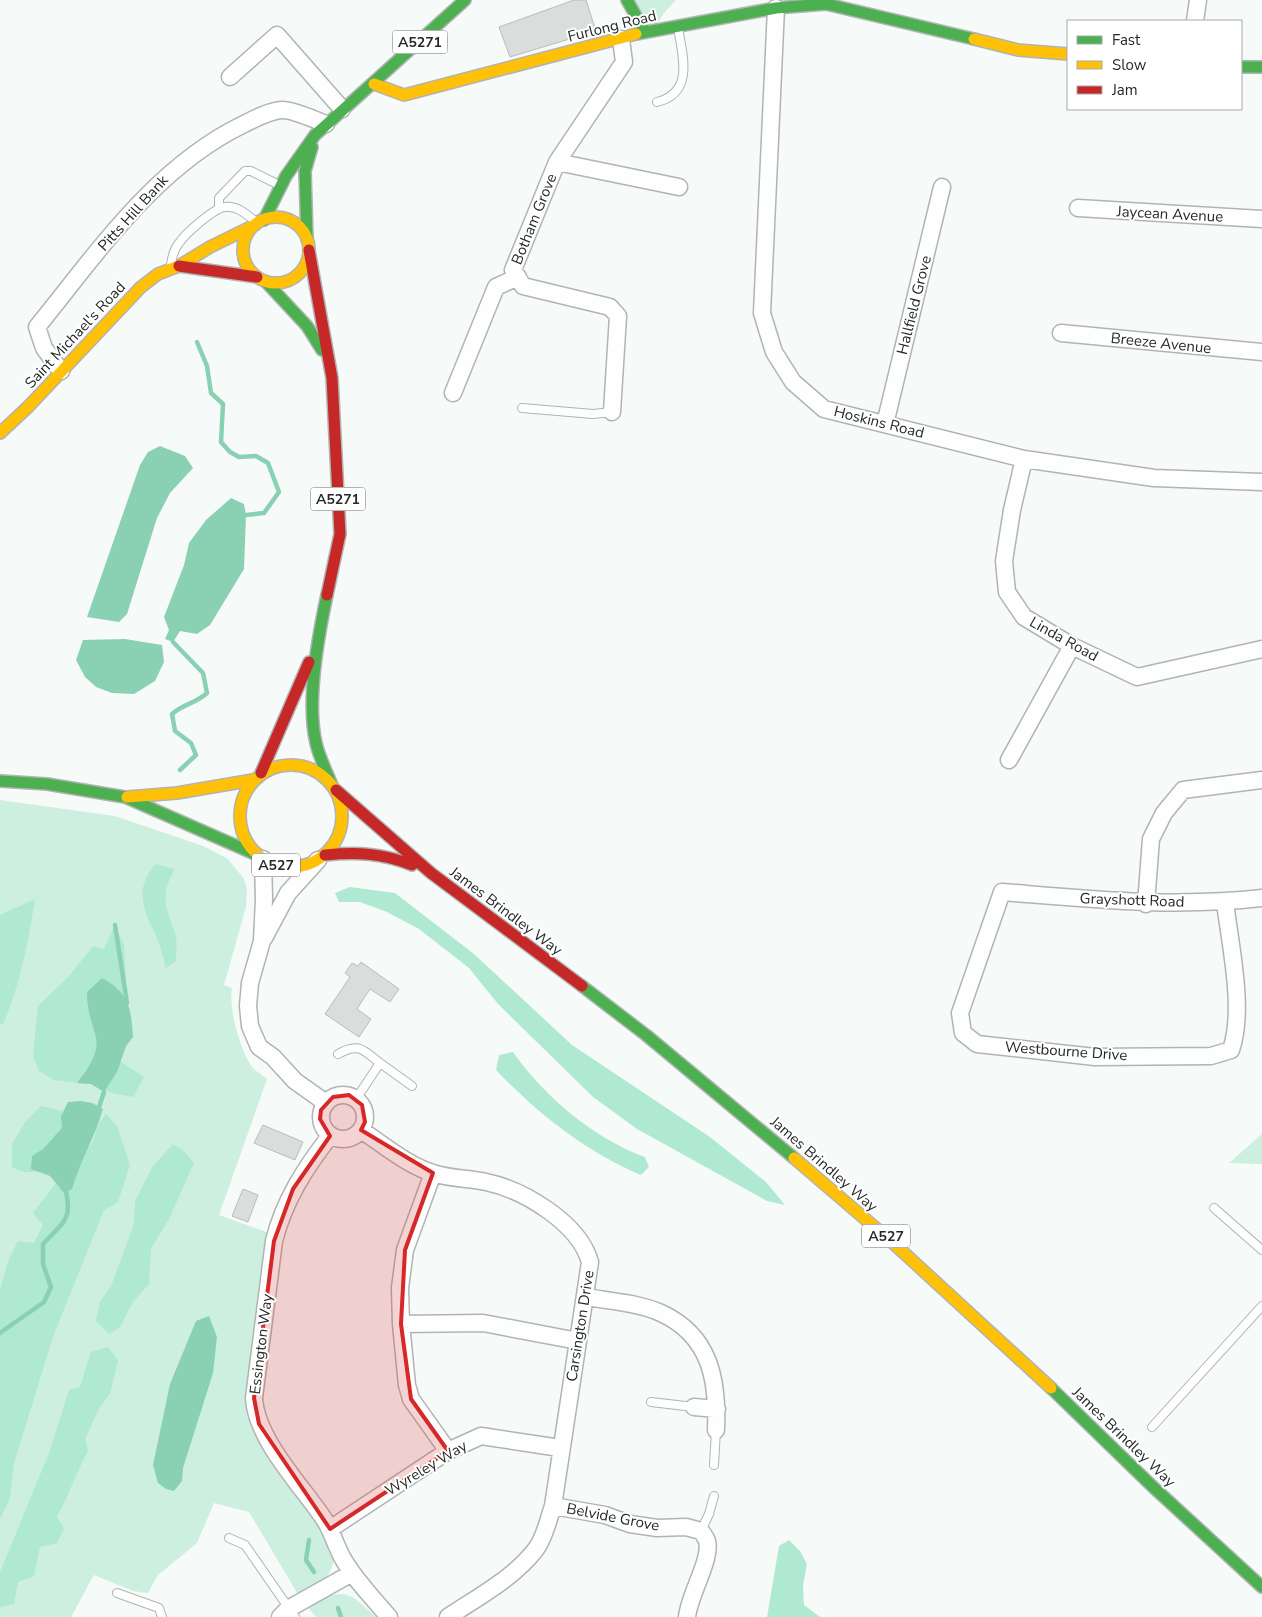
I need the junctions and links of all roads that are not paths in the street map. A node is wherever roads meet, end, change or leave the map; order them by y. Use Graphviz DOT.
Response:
graph roads {
  1 [pos="466,0"];
  2 [pos="627,0"];
  3 [pos="1198,0"];
  4 [pos="826,2"];
  5 [pos="776,8"];
  6 [pos="1195,20"];
  7 [pos="678,26"];
  8 [pos="645,32"];
  9 [pos="621,39"];
  10 [pos="1067,54"];
  11 [pos="1242,67"];
  12 [pos="1262,67"];
  13 [pos="230,77"];
  14 [pos="374,84"];
  15 [pos="657,102"];
  16 [pos="342,109"];
  17 [pos="321,130"];
  18 [pos="557,162"];
  19 [pos="281,186"];
  20 [pos="679,187"];
  21 [pos="942,187"];
  22 [pos="1078,208"];
  23 [pos="219,209"];
  24 [pos="1262,219"];
  25 [pos="259,223"];
  26 [pos="308,244"];
  27 [pos="175,268"];
  28 [pos="518,277"];
  29 [pos="261,279"];
  30 [pos="1061,333"];
  31 [pos="1262,352"];
  32 [pos="328,358"];
  33 [pos="61,371"];
  34 [pos="453,394"];
  35 [pos="522,408"];
  36 [pos="612,412"];
  37 [pos="885,424"];
  38 [pos="0,433"];
  39 [pos="1024,459"];
  40 [pos="1262,482"];
  41 [pos="318,639"];
  42 [pos="1072,646"];
  43 [pos="1262,649"];
  44 [pos="1009,760"];
  45 [pos="257,776"];
  46 [pos="1262,780"];
  47 [pos="0,781"];
  48 [pos="333,787"];
  49 [pos="125,797"];
  50 [pos="259,857"];
  51 [pos="322,857"];
  52 [pos="431,873"];
  53 [pos="1002,892"];
  54 [pos="1262,898"];
  55 [pos="1225,902"];
  56 [pos="1146,904"];
  57 [pos="262,941"];
  58 [pos="338,1054"];
  59 [pos="380,1063"];
  60 [pos="412,1086"];
  61 [pos="356,1099"];
  62 [pos="326,1103"];
  63 [pos="361,1130"];
  64 [pos="330,1136"];
  65 [pos="433,1173"];
  66 [pos="1214,1208"];
  67 [pos="1262,1250"];
  68 [pos="586,1297"];
  69 [pos="1262,1306"];
  70 [pos="400,1324"];
  71 [pos="578,1341"];
  72 [pos="651,1402"];
  73 [pos="694,1407"];
  74 [pos="717,1410"];
  75 [pos="1152,1428"];
  76 [pos="716,1430"];
  77 [pos="560,1448"];
  78 [pos="448,1451"];
  79 [pos="714,1465"];
  80 [pos="714,1496"];
  81 [pos="553,1506"];
  82 [pos="330,1529"];
  83 [pos="701,1531"];
  84 [pos="229,1538"];
  85 [pos="352,1573"];
  86 [pos="1262,1587"];
  87 [pos="117,1593"];
  88 [pos="288,1614"];
  89 [pos="162,1617"];
  90 [pos="389,1617"];
  91 [pos="448,1617"];
  92 [pos="687,1617"];
  1 -- 14 [label="main road, A5271"];
  2 -- 8 [label="main road"];
  3 -- 6 [label="street"];
  4 -- 5 [label="main road, Furlong Road"];
  4 -- 10 [label="main road, Furlong Road"];
  5 -- 7 [label="main road, Furlong Road"];
  5 -- 37 [label="street, Hoskins Road"];
  7 -- 8 [label="main road, Furlong Road"];
  7 -- 15 [label="lane"];
  8 -- 9 [label="main road, Furlong Road"];
  9 -- 14 [label="main road, Furlong Road"];
  9 -- 18 [label="street"];
  11 -- 12 [label="main road"];
  13 -- 16 [label="street"];
  14 -- 16 [label="main road, A5271"];
  16 -- 17 [label="main road, A5271"];
  17 -- 19 [label="main road, A5271"];
  17 -- 26 [label="main road, A5271"];
  17 -- 33 [label="street, Pitts Hill Bank"];
  18 -- 20 [label="street"];
  18 -- 28 [label="street, Botham Grove"];
  19 -- 23 [label="lane"];
  19 -- 25 [label="main road, A5271"];
  21 -- 37 [label="street, Hallfield Grove"];
  22 -- 24 [label="street, Jaycean Avenue"];
  23 -- 25 [label="lane"];
  23 -- 27 [label="lane"];
  25 -- 26 [label="main road"];
  25 -- 27 [label="main road, Saint Michael's Road"];
  25 -- 29 [label="main road"];
  26 -- 29 [label="main road"];
  26 -- 32 [label="main road, A5271"];
  27 -- 29 [label="main road"];
  27 -- 33 [label="main road, Saint Michael's Road"];
  28 -- 34 [label="street"];
  28 -- 36 [label="street, Botham Grove"];
  29 -- 32 [label="main road, A5271"];
  30 -- 31 [label="street, Breeze Avenue"];
  32 -- 41 [label="main road, A5271"];
  33 -- 38 [label="main road, Saint Michael's Road"];
  35 -- 36 [label="lane"];
  37 -- 39 [label="street, Hoskins Road"];
  39 -- 40 [label="street, Hoskins Road"];
  39 -- 42 [label="street, Linda Road"];
  41 -- 45 [label="main road, A5271"];
  41 -- 48 [label="main road, A5271"];
  42 -- 43 [label="street, Linda Road"];
  42 -- 44 [label="street"];
  45 -- 48 [label="main road, A527"];
  45 -- 49 [label="main road, A527"];
  45 -- 50 [label="main road, A527"];
  46 -- 56 [label="street"];
  47 -- 49 [label="main road, A527"];
  48 -- 51 [label="main road"];
  48 -- 52 [label="main road, James Brindley Way / A527"];
  49 -- 50 [label="main road, A527"];
  50 -- 51 [label="main road, A527"];
  50 -- 57 [label="street"];
  51 -- 52 [label="main road, James Brindley Way / A527"];
  51 -- 57 [label="street"];
  52 -- 86 [label="main road, James Brindley Way / A527"];
  53 -- 55 [label="street, Westbourne Drive"];
  53 -- 56 [label="street, Grayshott Road"];
  54 -- 55 [label="street, Grayshott Road"];
  55 -- 56 [label="street, Grayshott Road"];
  57 -- 62 [label="street"];
  58 -- 59 [label="lane"];
  59 -- 60 [label="lane"];
  59 -- 61 [label="lane"];
  61 -- 62 [label="street"];
  61 -- 63 [label="street"];
  62 -- 64 [label="street"];
  63 -- 64 [label="street"];
  63 -- 65 [label="street, Carsington Drive"];
  64 -- 82 [label="street, Essington Way"];
  65 -- 68 [label="street, Carsington Drive"];
  65 -- 70 [label="street"];
  66 -- 67 [label="lane"];
  68 -- 71 [label="street, Carsington Drive"];
  68 -- 74 [label="street"];
  69 -- 75 [label="lane"];
  70 -- 71 [label="street"];
  70 -- 78 [label="street"];
  71 -- 77 [label="street, Carsington Drive"];
  72 -- 73 [label="lane"];
  73 -- 74 [label="street"];
  74 -- 76 [label="street"];
  76 -- 79 [label="lane"];
  77 -- 78 [label="street, Wyreley Way"];
  77 -- 81 [label="street, Carsington Drive"];
  78 -- 82 [label="street, Wyreley Way"];
  80 -- 83 [label="lane"];
  81 -- 83 [label="street, Belvide Grove"];
  81 -- 91 [label="street, Carsington Drive"];
  82 -- 85 [label="street, Essington Way"];
  83 -- 92 [label="street"];
  84 -- 88 [label="lane"];
  85 -- 88 [label="street"];
  85 -- 90 [label="street, Essington Way"];
  87 -- 89 [label="lane"];
}
